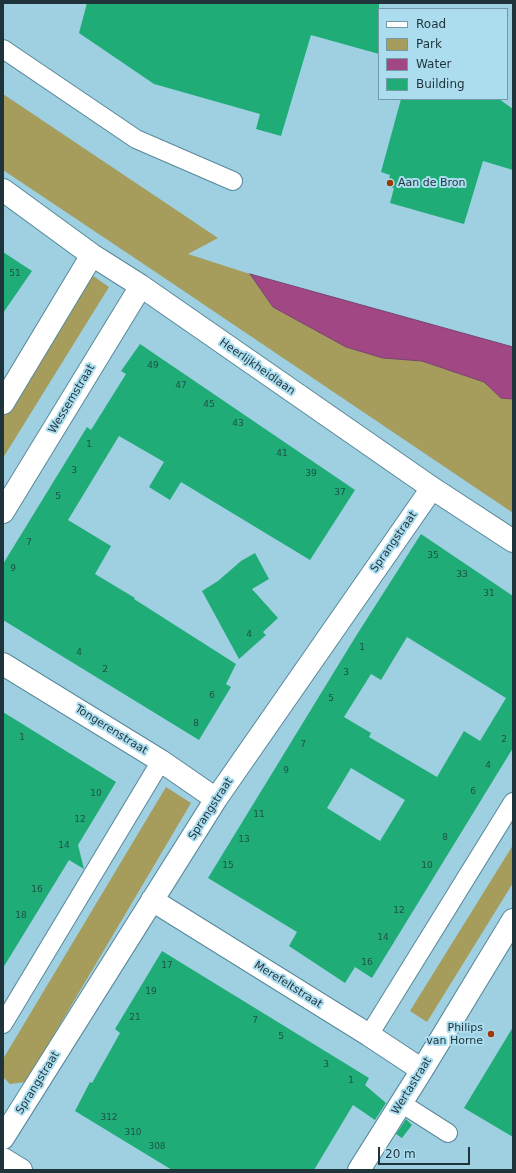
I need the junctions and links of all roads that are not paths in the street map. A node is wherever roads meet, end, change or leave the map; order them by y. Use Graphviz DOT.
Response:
graph roads {
  1 [pos="3,49"];
  2 [pos="233,181"];
  3 [pos="3,190"];
  4 [pos="92,255"];
  5 [pos="141,286"];
  6 [pos="3,403"];
  7 [pos="432,488"];
  8 [pos="3,512"];
  9 [pos="513,541"];
  10 [pos="3,664"];
  11 [pos="161,761"];
  12 [pos="216,799"];
  13 [pos="513,802"];
  14 [pos="152,900"];
  15 [pos="513,920"];
  16 [pos="3,1024"];
  17 [pos="369,1035"];
  18 [pos="422,1070"];
  19 [pos="401,1103"];
  20 [pos="448,1133"];
  21 [pos="3,1138"];
  22 [pos="3,1159"];
  23 [pos="21,1170"];
  24 [pos="359,1170"];
  1 -- 2 [label="lane"];
  3 -- 4 [label="street, Heerlijkheidlaan"];
  4 -- 5 [label="street, Heerlijkheidlaan"];
  4 -- 6 [label="street"];
  5 -- 7 [label="street, Heerlijkheidlaan"];
  5 -- 8 [label="street, Wessemstraat"];
  7 -- 9 [label="street, Heerlijkheidlaan"];
  7 -- 12 [label="street, Sprangstraat"];
  10 -- 11 [label="street, Tongerenstraat"];
  11 -- 12 [label="street, Tongerenstraat"];
  11 -- 16 [label="lane"];
  12 -- 14 [label="street, Sprangstraat"];
  13 -- 17 [label="lane"];
  14 -- 17 [label="street, Merefeltstraat"];
  14 -- 21 [label="street, Sprangstraat"];
  15 -- 18 [label="street, Wertastraat"];
  17 -- 18 [label="street, Merefeltstraat"];
  18 -- 19 [label="street, Wertastraat"];
  19 -- 20 [label="lane"];
  19 -- 24 [label="street, Wertastraat"];
  22 -- 23 [label="street"];
}
